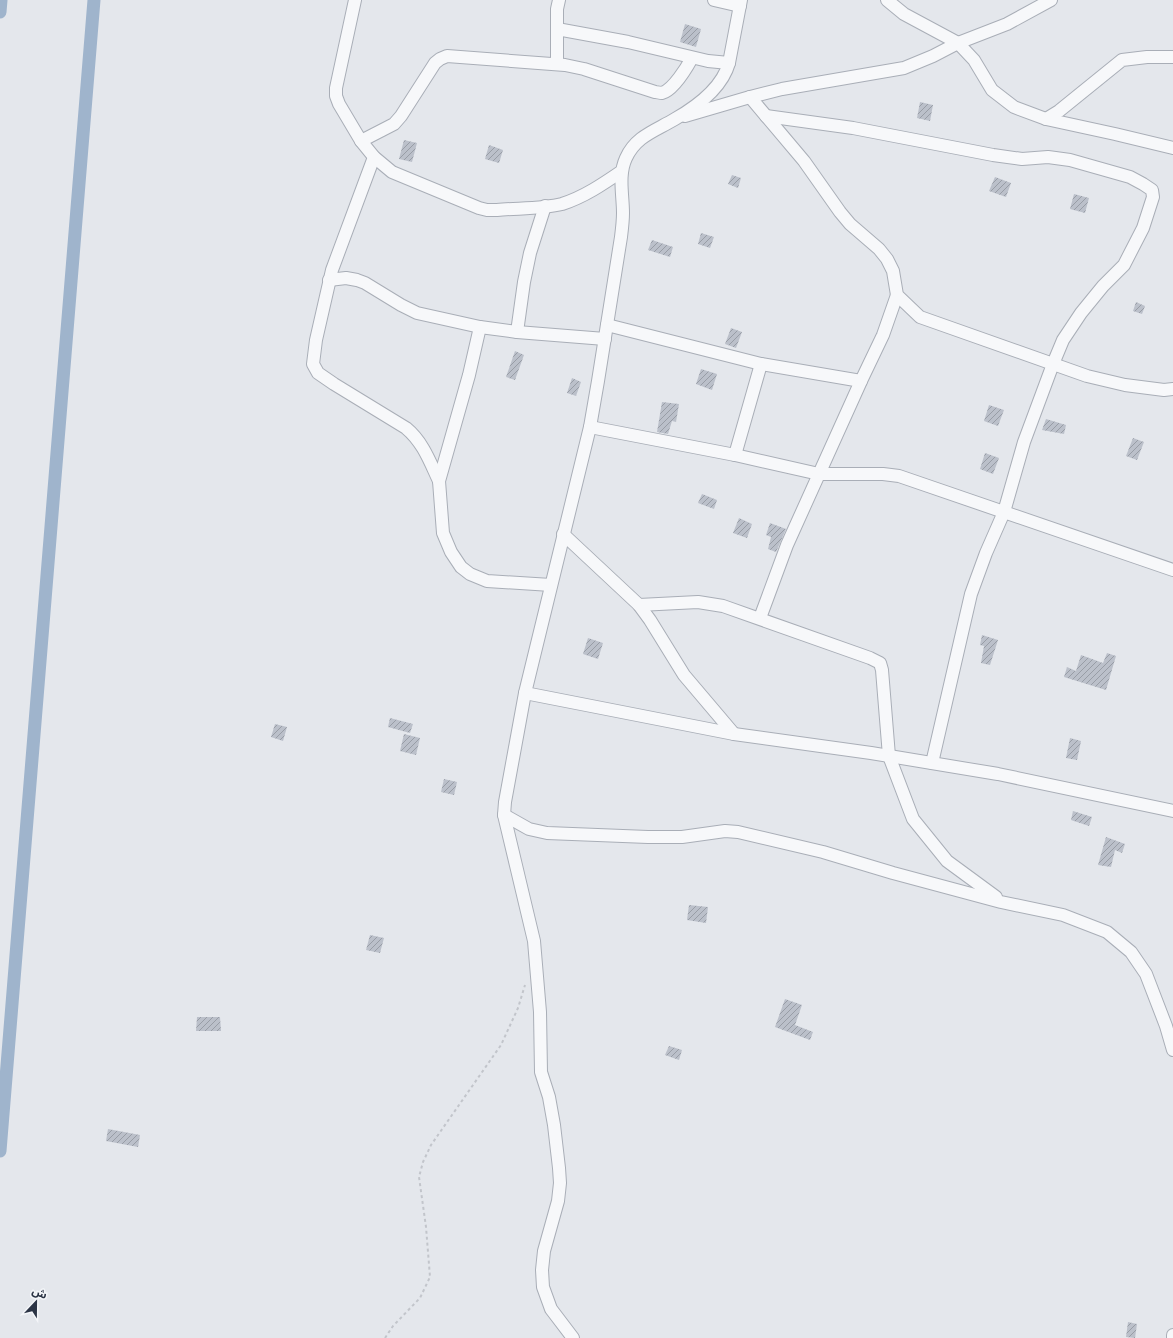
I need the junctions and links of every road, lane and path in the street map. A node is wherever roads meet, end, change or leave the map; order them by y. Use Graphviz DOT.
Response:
graph roads {
  1 [pos="355,0"];
  2 [pos="559,0"];
  3 [pos="714,0"];
  4 [pos="887,0"];
  5 [pos="1051,0"];
  6 [pos="740,3"];
  7 [pos="557,29"];
  8 [pos="958,42"];
  9 [pos="1173,56"];
  10 [pos="692,58"];
  11 [pos="729,63"];
  12 [pos="557,64"];
  13 [pos="750,97"];
  14 [pos="766,116"];
  15 [pos="676,118"];
  16 [pos="1046,119"];
  17 [pos="361,141"];
  18 [pos="1173,148"];
  19 [pos="374,157"];
  20 [pos="622,171"];
  21 [pos="545,206"];
  22 [pos="329,280"];
  23 [pos="897,295"];
  24 [pos="607,324"];
  25 [pos="480,327"];
  26 [pos="517,332"];
  27 [pos="605,339"];
  28 [pos="762,364"];
  29 [pos="1053,364"];
  30 [pos="861,380"];
  31 [pos="1173,389"];
  32 [pos="590,427"];
  33 [pos="735,455"];
  34 [pos="819,474"];
  35 [pos="439,481"];
  36 [pos="1004,512"];
  37 [pos="563,534"];
  38 [pos="1173,570"];
  39 [pos="551,585"];
  40 [pos="639,605"];
  41 [pos="760,618"];
  42 [pos="525,693"];
  43 [pos="734,734"];
  44 [pos="889,756"];
  45 [pos="932,763"];
  46 [pos="1173,811"];
  47 [pos="504,815"];
  48 [pos="1001,902"];
  49 [pos="526,982"];
  50 [pos="1173,1050"];
  51 [pos="385,1338"];
  52 [pos="573,1338"];
  1 -- 17 [label="street"];
  2 -- 7 [label="street"];
  3 -- 6 [label="street"];
  4 -- 8 [label="street"];
  5 -- 8 [label="street"];
  6 -- 11 [label="street"];
  7 -- 10 [label="street"];
  7 -- 12 [label="street"];
  8 -- 13 [label="street"];
  8 -- 16 [label="street"];
  9 -- 16 [label="street"];
  10 -- 11 [label="street"];
  10 -- 12 [label="street"];
  11 -- 15 [label="street"];
  12 -- 17 [label="street"];
  13 -- 14 [label="street"];
  13 -- 15 [label="street"];
  14 -- 23 [label="street"];
  14 -- 29 [label="street"];
  15 -- 20 [label="street"];
  16 -- 18 [label="street"];
  17 -- 19 [label="street"];
  19 -- 21 [label="street"];
  19 -- 22 [label="street"];
  20 -- 21 [label="street"];
  20 -- 24 [label="street"];
  21 -- 26 [label="street"];
  22 -- 25 [label="street"];
  22 -- 35 [label="street"];
  23 -- 29 [label="street"];
  23 -- 30 [label="street"];
  24 -- 27 [label="street"];
  24 -- 28 [label="street"];
  25 -- 26 [label="street"];
  25 -- 35 [label="street"];
  26 -- 27 [label="street"];
  27 -- 32 [label="street"];
  28 -- 30 [label="street"];
  28 -- 33 [label="street"];
  29 -- 31 [label="street"];
  29 -- 36 [label="street"];
  30 -- 34 [label="street"];
  32 -- 33 [label="street"];
  32 -- 37 [label="street"];
  33 -- 34 [label="street"];
  34 -- 36 [label="street"];
  34 -- 41 [label="street"];
  35 -- 39 [label="street"];
  36 -- 38 [label="street"];
  36 -- 45 [label="street"];
  37 -- 39 [label="street"];
  37 -- 40 [label="street"];
  39 -- 42 [label="street"];
  40 -- 41 [label="street"];
  40 -- 43 [label="street"];
  41 -- 44 [label="street"];
  42 -- 43 [label="street"];
  42 -- 47 [label="street"];
  43 -- 44 [label="street"];
  44 -- 45 [label="street"];
  44 -- 48 [label="street"];
  45 -- 46 [label="street"];
  47 -- 48 [label="street"];
  47 -- 52 [label="street"];
  48 -- 50 [label="street"];
  49 -- 51 [label="path"];
}
